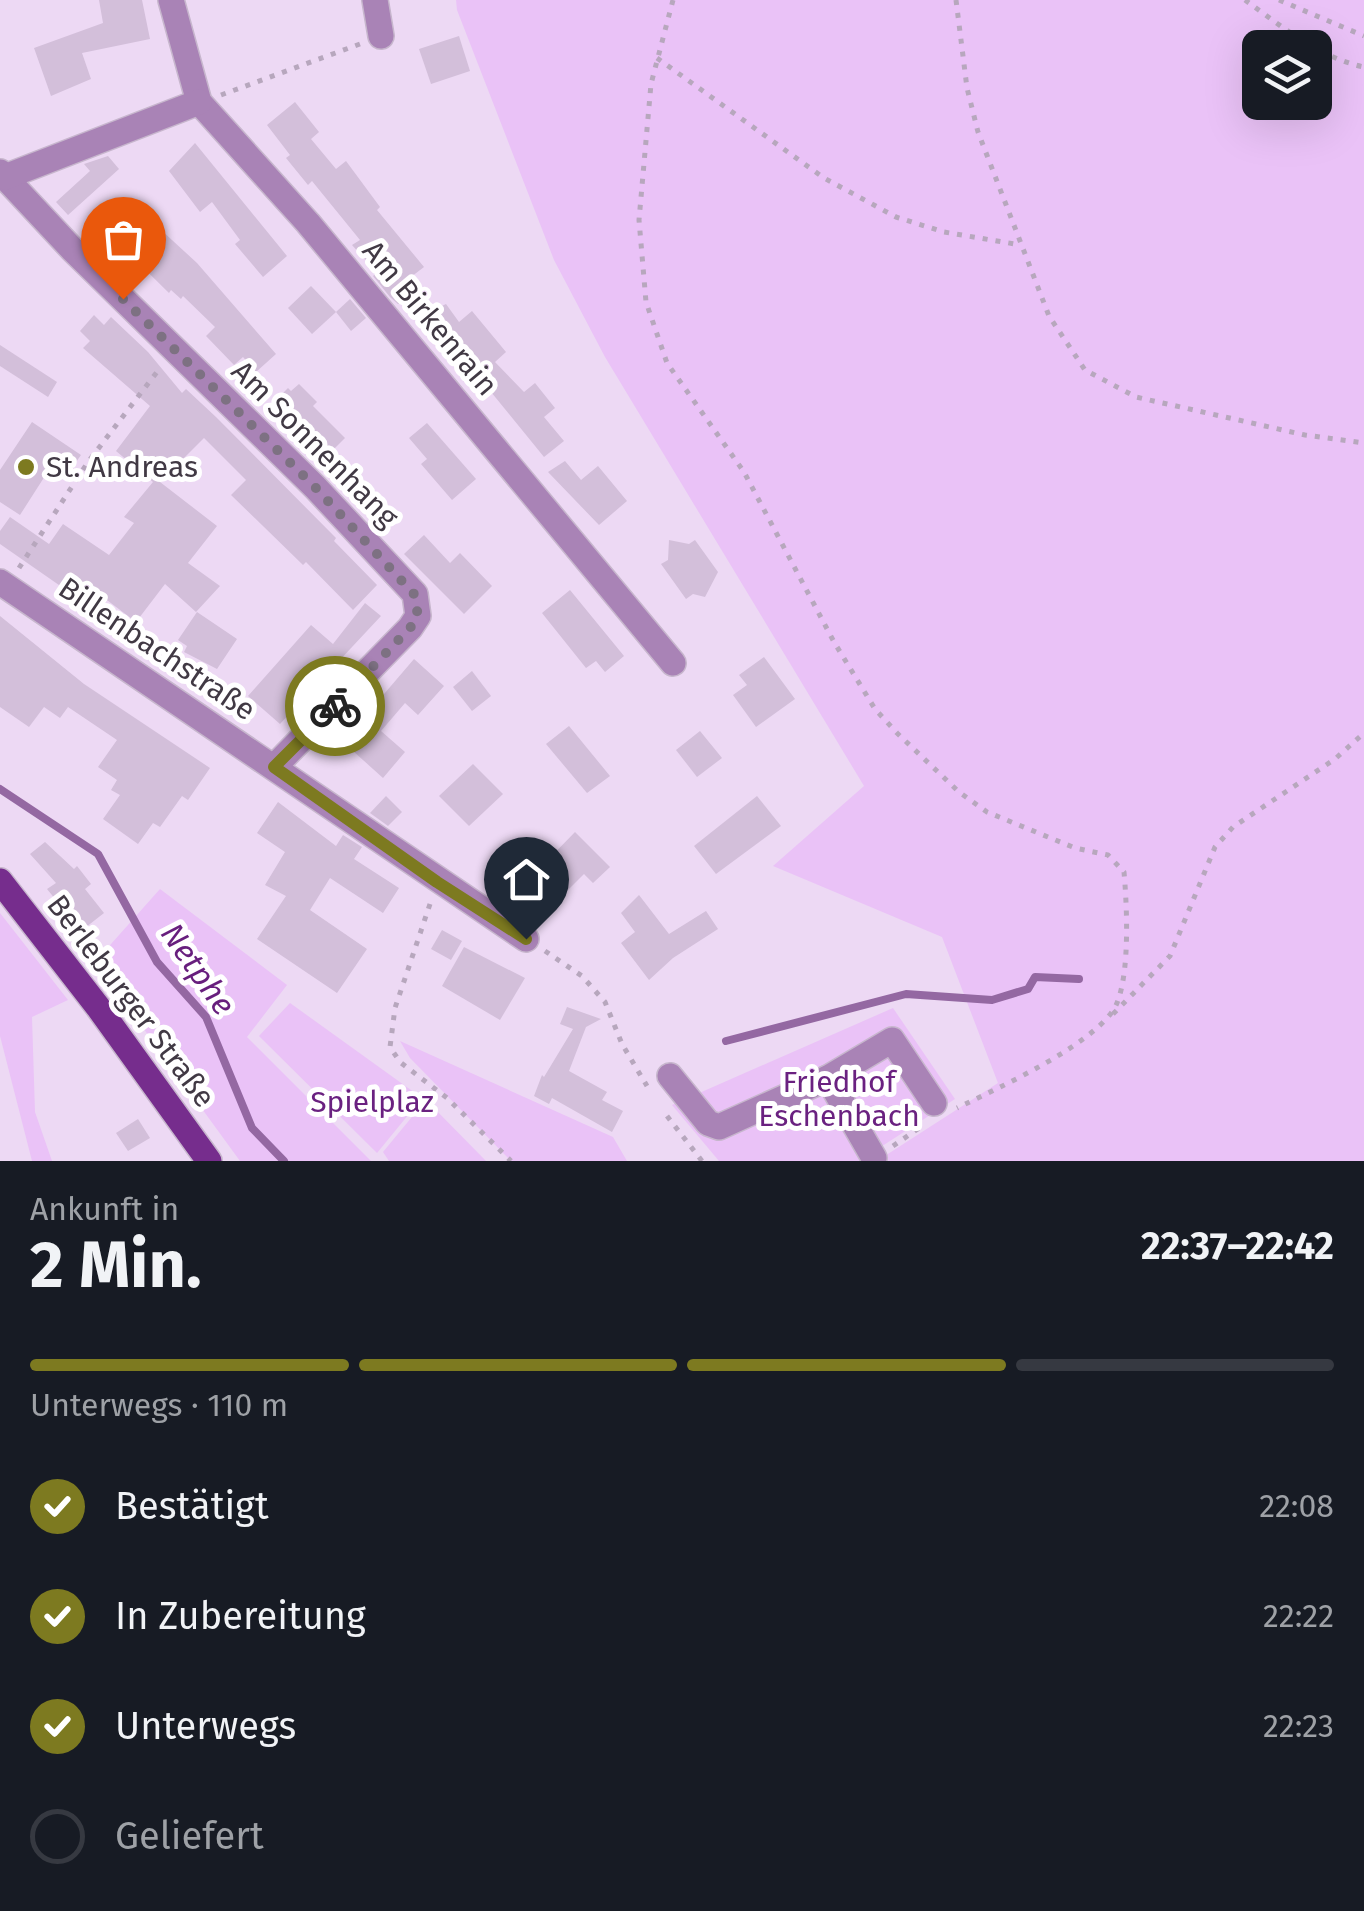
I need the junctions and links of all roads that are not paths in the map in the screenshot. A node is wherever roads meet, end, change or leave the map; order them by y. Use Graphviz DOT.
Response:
graph roads {
  1 [pos="171,0"];
  2 [pos="375,0"];
  3 [pos="380,36"];
  4 [pos="199,102"];
  5 [pos="3,174"];
  6 [pos="3,585"];
  7 [pos="674,663"];
  8 [pos="274,767"];
  9 [pos="0,881"];
  10 [pos="526,939"];
  11 [pos="828,1078"];
  12 [pos="659,1082"];
  13 [pos="935,1113"];
  14 [pos="874,1158"];
  15 [pos="209,1161"];
  1 -- 4 [label="street, Am Birkenrain"];
  2 -- 3 [label="street"];
  4 -- 5 [label="street, Am Sonnenhang"];
  4 -- 7 [label="street, Am Birkenrain"];
  5 -- 8 [label="street, Am Sonnenhang"];
  6 -- 8 [label="street, Billenbachstraße"];
  8 -- 10 [label="street, Billenbachstraße"];
  9 -- 15 [label="main road, Berleburger Straße"];
  11 -- 12 [label="street"];
  11 -- 13 [label="street"];
  11 -- 14 [label="street"];
}
